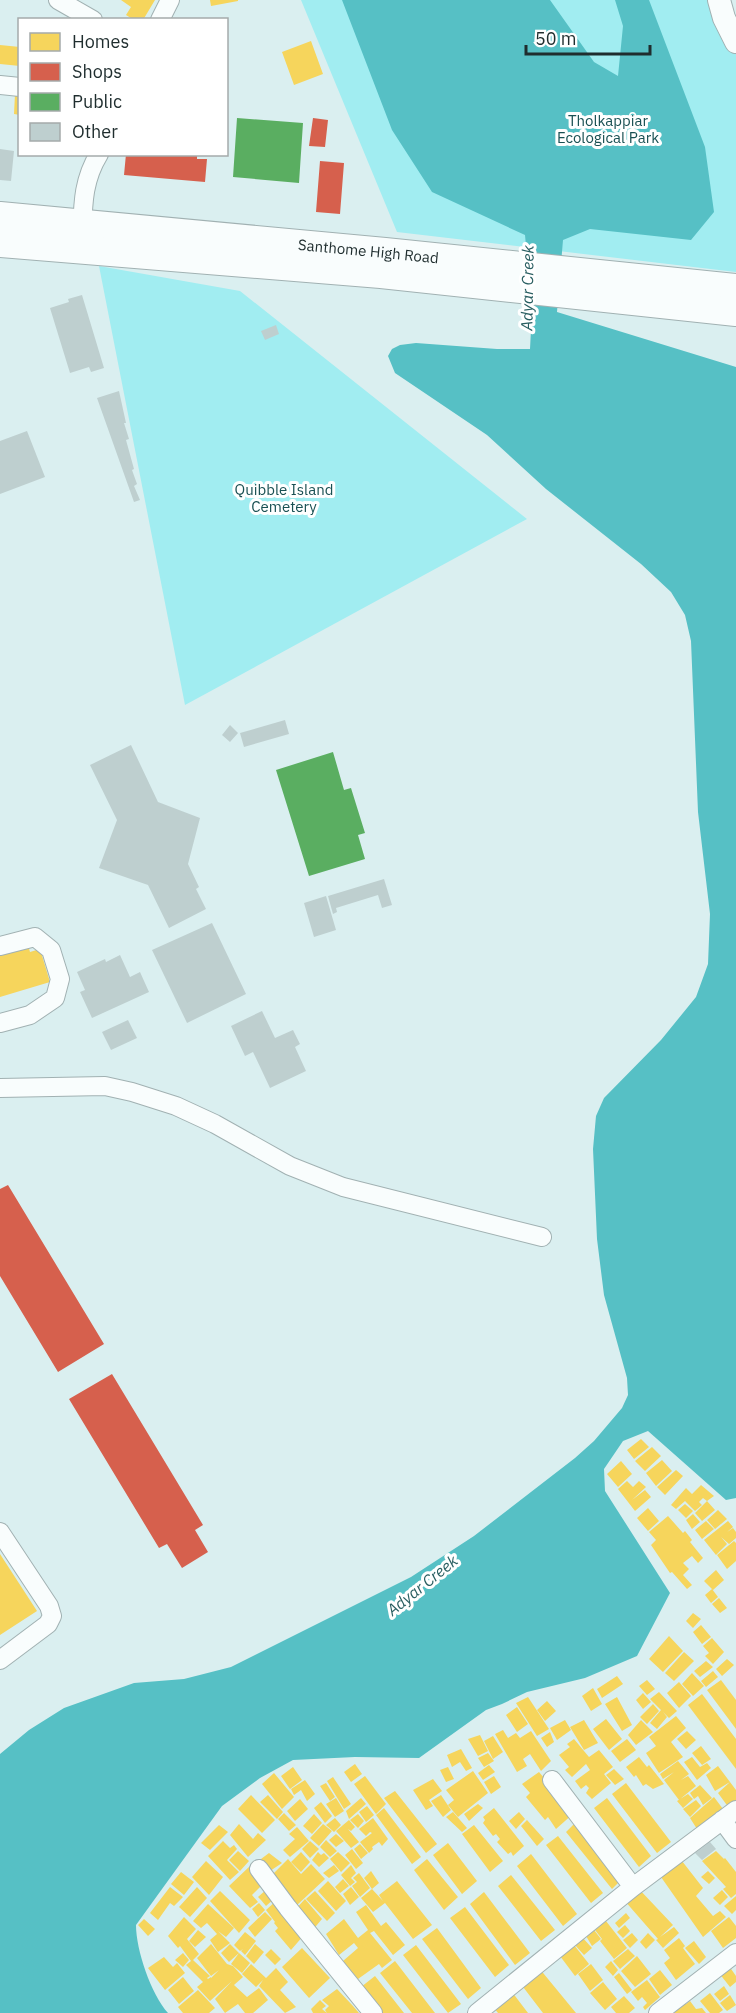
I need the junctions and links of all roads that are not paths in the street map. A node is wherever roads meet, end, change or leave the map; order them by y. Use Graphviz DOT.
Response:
graph roads {
  1 [pos="58,0"];
  2 [pos="170,0"];
  3 [pos="719,0"];
  4 [pos="90,18"];
  5 [pos="161,18"];
  6 [pos="736,42"];
  7 [pos="0,85"];
  8 [pos="18,87"];
  9 [pos="98,156"];
  10 [pos="0,216"];
  11 [pos="82,236"];
  12 [pos="0,243"];
  13 [pos="383,263"];
  14 [pos="736,288"];
  15 [pos="736,312"];
  16 [pos="0,946"];
  17 [pos="0,1023"];
  18 [pos="0,1088"];
  19 [pos="542,1237"];
  20 [pos="0,1532"];
  21 [pos="0,1660"];
  22 [pos="552,1780"];
  23 [pos="729,1815"];
  24 [pos="736,1839"];
  25 [pos="259,1869"];
  26 [pos="633,1887"];
  27 [pos="736,1953"];
  28 [pos="373,2013"];
  29 [pos="477,2013"];
  30 [pos="658,2013"];
  1 -- 4 [label="street"];
  2 -- 5 [label="street"];
  3 -- 6 [label="street"];
  7 -- 8 [label="street"];
  9 -- 11 [label="street"];
  10 -- 11 [label="main road, Santhome High Road"];
  11 -- 12 [label="main road, Santhome High Road"];
  11 -- 13 [label="main road, Santhome High Road"];
  13 -- 14 [label="main road, Santhome High Road"];
  13 -- 15 [label="main road, Santhome High Road"];
  16 -- 17 [label="street"];
  18 -- 19 [label="street"];
  20 -- 21 [label="street"];
  22 -- 26 [label="street"];
  23 -- 24 [label="street"];
  23 -- 26 [label="street"];
  25 -- 28 [label="street"];
  26 -- 29 [label="street"];
  27 -- 30 [label="street"];
}
